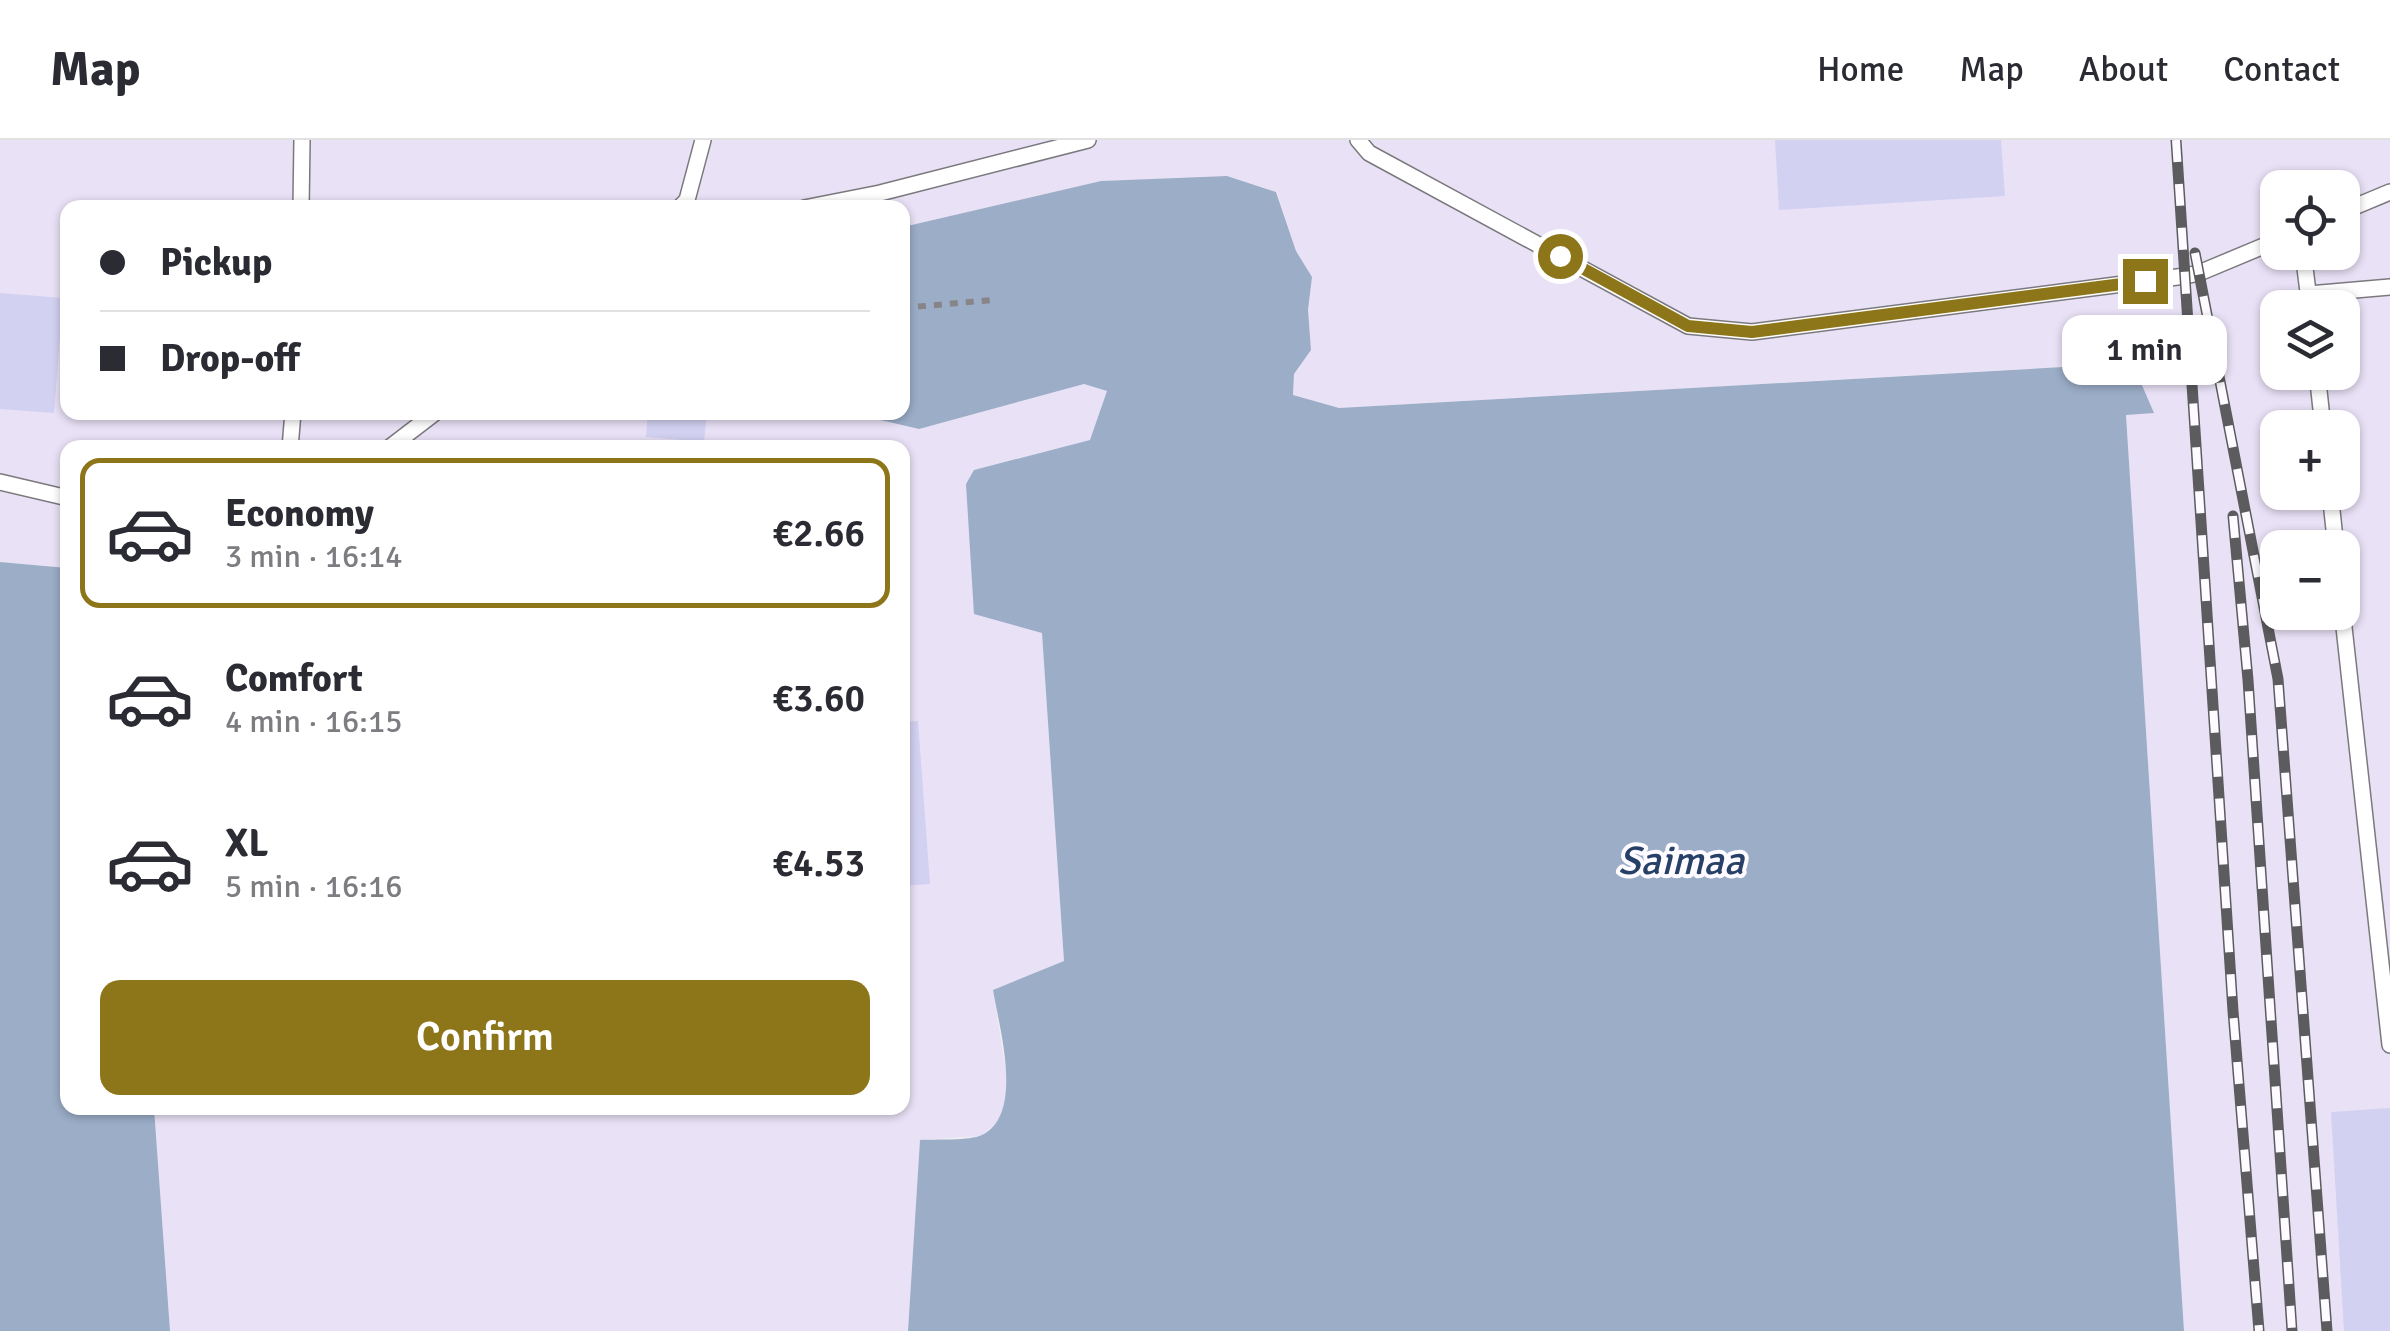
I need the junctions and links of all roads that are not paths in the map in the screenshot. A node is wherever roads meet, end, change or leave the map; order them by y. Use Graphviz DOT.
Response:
graph roads {
  1 [pos="302,140"];
  2 [pos="703,140"];
  3 [pos="1088,140"];
  4 [pos="1358,140"];
  5 [pos="2390,192"];
  6 [pos="300,200"];
  7 [pos="684,200"];
  8 [pos="845,200"];
  9 [pos="2360,204"];
  10 [pos="2260,248"];
  11 [pos="2390,287"];
  12 [pos="2360,292"];
  13 [pos="426,420"];
  14 [pos="399,440"];
  15 [pos="0,482"];
  16 [pos="60,496"];
  17 [pos="2344,630"];
  18 [pos="2390,1045"];
  1 -- 6 [label="lane"];
  2 -- 7 [label="lane"];
  3 -- 8 [label="lane"];
  4 -- 10 [label="lane"];
  5 -- 9 [label="lane"];
  11 -- 12 [label="lane"];
  13 -- 14 [label="lane"];
  15 -- 16 [label="lane"];
  17 -- 18 [label="lane"];
}
